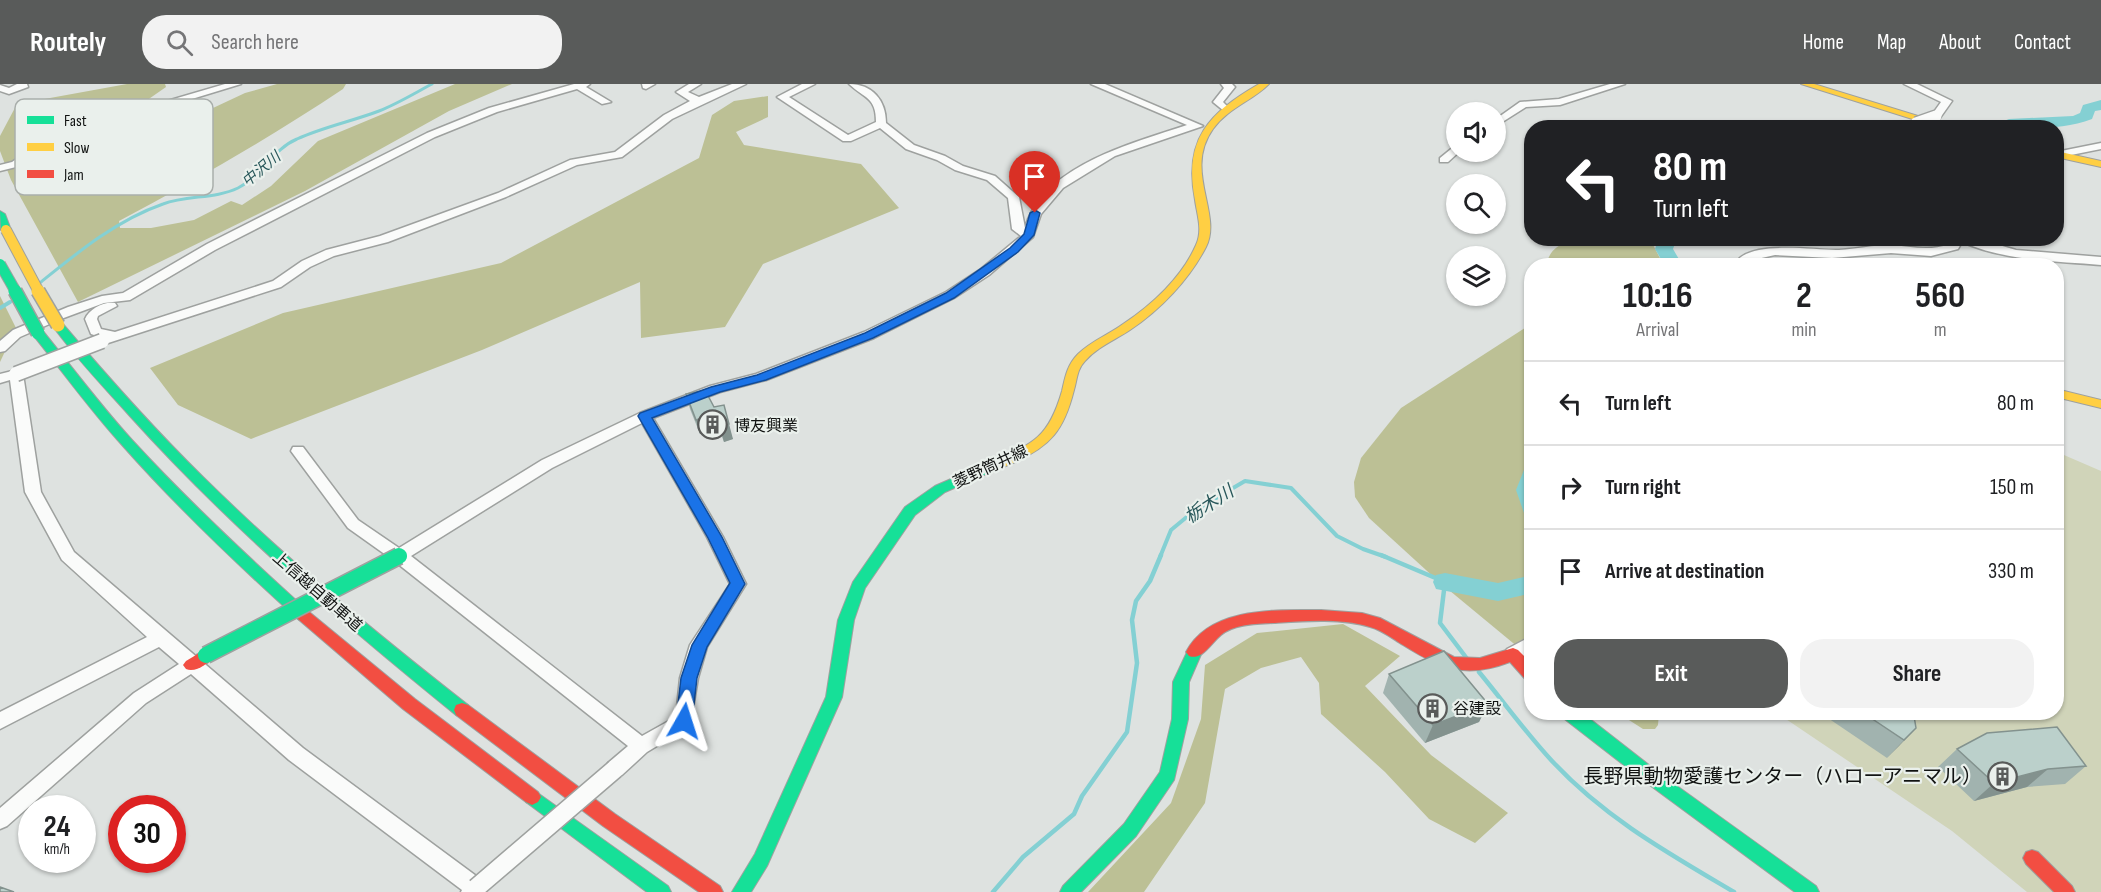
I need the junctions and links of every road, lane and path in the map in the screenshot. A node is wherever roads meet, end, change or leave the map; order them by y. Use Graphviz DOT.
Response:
graph roads {
  1 [pos="22,84"];
  2 [pos="236,84"];
  3 [pos="696,84"];
  4 [pos="741,84"];
  5 [pos="810,84"];
  6 [pos="854,84"];
  7 [pos="1096,84"];
  8 [pos="1226,84"];
  9 [pos="1265,84"];
  10 [pos="1580,84"];
  11 [pos="1620,84"];
  12 [pos="1805,84"];
  13 [pos="1909,84"];
  14 [pos="582,85"];
  15 [pos="0,88"];
  16 [pos="1599,92"];
  17 [pos="185,99"];
  18 [pos="698,101"];
  19 [pos="606,102"];
  20 [pos="1224,108"];
  21 [pos="1506,116"];
  22 [pos="1925,120"];
  23 [pos="1926,120"];
  24 [pos="881,124"];
  25 [pos="1199,127"];
  26 [pos="2101,146"];
  27 [pos="2064,153"];
  28 [pos="2064,156"];
  29 [pos="15,164"];
  30 [pos="2101,164"];
  31 [pos="0,168"];
  32 [pos="0,214"];
  33 [pos="1029,235"];
  34 [pos="1954,246"];
  35 [pos="1982,246"];
  36 [pos="1748,258"];
  37 [pos="2051,258"];
  38 [pos="2064,260"];
  39 [pos="2101,261"];
  40 [pos="0,264"];
  41 [pos="126,297"];
  42 [pos="148,328"];
  43 [pos="0,348"];
  44 [pos="16,374"];
  45 [pos="0,379"];
  46 [pos="2064,395"];
  47 [pos="2101,404"];
  48 [pos="645,416"];
  49 [pos="298,451"];
  50 [pos="399,556"];
  51 [pos="160,638"];
  52 [pos="1524,648"];
  53 [pos="1513,654"];
  54 [pos="199,660"];
  55 [pos="1524,666"];
  56 [pos="1578,720"];
  57 [pos="0,722"];
  58 [pos="641,746"];
  59 [pos="0,820"];
  60 [pos="2032,858"];
  61 [pos="708,888"];
  62 [pos="474,890"];
  63 [pos="662,892"];
  64 [pos="741,892"];
  65 [pos="1069,892"];
  66 [pos="1810,892"];
  67 [pos="2066,892"];
  1 -- 15 [label="street"];
  2 -- 17 [label="street"];
  3 -- 18 [label="street"];
  4 -- 18 [label="street"];
  5 -- 24 [label="street"];
  6 -- 24 [label="street"];
  7 -- 25 [label="street"];
  8 -- 20 [label="street"];
  9 -- 20 [label="main road"];
  10 -- 16 [label="street"];
  11 -- 16 [label="street"];
  12 -- 23 [label="main road"];
  13 -- 22 [label="street, bridge"];
  14 -- 19 [label="street"];
  14 -- 41 [label="street"];
  16 -- 21 [label="street"];
  18 -- 42 [label="street"];
  20 -- 25 [label="main road"];
  24 -- 33 [label="street"];
  25 -- 33 [label="street"];
  25 -- 64 [label="main road, 菱野筒井線"];
  26 -- 27 [label="street"];
  28 -- 30 [label="main road"];
  29 -- 31 [label="street"];
  32 -- 61 [label="main road, 上信越自動車道, bridge"];
  33 -- 48 [label="street"];
  34 -- 36 [label="street"];
  35 -- 37 [label="street"];
  38 -- 39 [label="street"];
  40 -- 63 [label="main road, 上信越自動車道, bridge"];
  41 -- 42 [label="street"];
  41 -- 43 [label="street"];
  42 -- 44 [label="street, bridge"];
  44 -- 45 [label="street"];
  44 -- 51 [label="street"];
  46 -- 47 [label="main road"];
  48 -- 50 [label="street"];
  48 -- 58 [label="street"];
  49 -- 50 [label="street"];
  50 -- 54 [label="main road, bridge"];
  50 -- 58 [label="street"];
  51 -- 54 [label="street"];
  51 -- 57 [label="street"];
  52 -- 53 [label="street"];
  53 -- 55 [label="main road"];
  53 -- 65 [label="main road"];
  54 -- 59 [label="street"];
  54 -- 62 [label="street"];
  56 -- 66 [label="main road"];
  58 -- 62 [label="street, bridge"];
  60 -- 67 [label="main road"];
}
